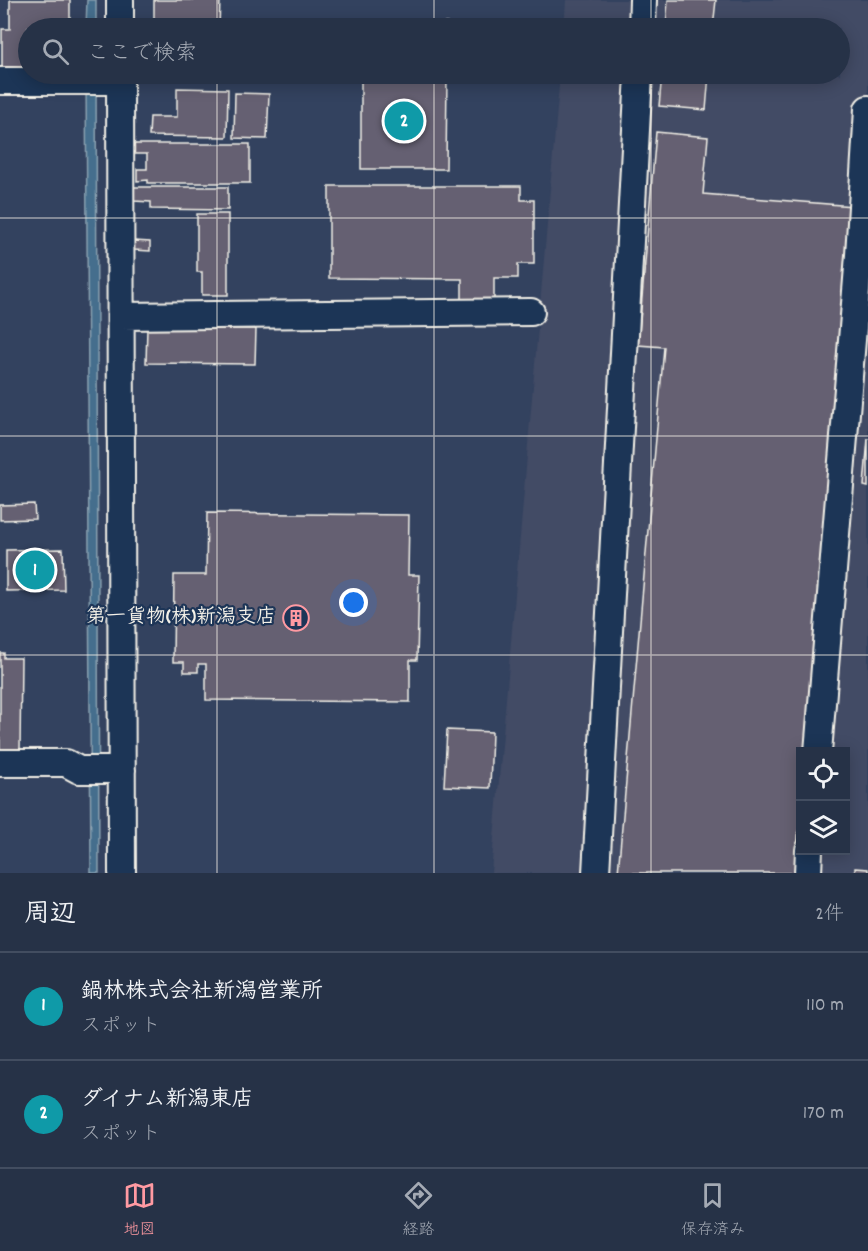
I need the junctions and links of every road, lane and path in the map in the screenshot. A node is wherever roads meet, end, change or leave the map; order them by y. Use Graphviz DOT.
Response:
graph roads {
  1 [pos="120,0"];
  2 [pos="643,0"];
  3 [pos="120,18"];
  4 [pos="642,18"];
  5 [pos="0,81"];
  6 [pos="18,81"];
  7 [pos="106,84"];
  8 [pos="638,84"];
  9 [pos="868,109"];
  10 [pos="531,312"];
  11 [pos="121,316"];
  12 [pos="818,747"];
  13 [pos="0,763"];
  14 [pos="122,770"];
  15 [pos="809,855"];
  16 [pos="122,873"];
  17 [pos="597,873"];
  18 [pos="808,873"];
  1 -- 3 [label="street"];
  2 -- 4 [label="street"];
  5 -- 6 [label="street"];
  7 -- 11 [label="street"];
  8 -- 17 [label="street"];
  9 -- 12 [label="street"];
  10 -- 11 [label="street"];
  11 -- 14 [label="street"];
  13 -- 14 [label="street"];
  14 -- 16 [label="street"];
  15 -- 18 [label="street"];
}
